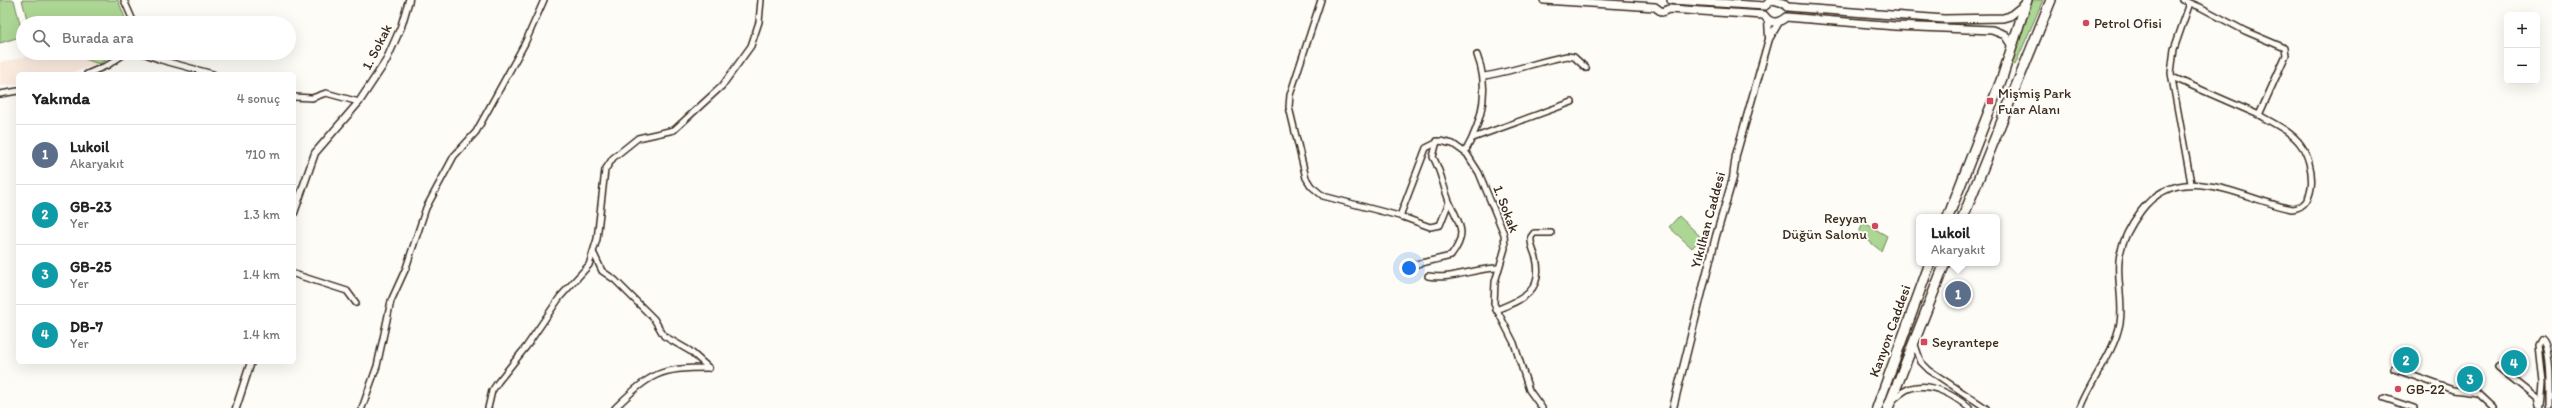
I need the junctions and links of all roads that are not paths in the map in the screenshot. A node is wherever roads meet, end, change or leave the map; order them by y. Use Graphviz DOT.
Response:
graph roads {
  1 [pos="124,0"];
  2 [pos="409,0"];
  3 [pos="544,0"];
  4 [pos="761,0"];
  5 [pos="1544,0"];
  6 [pos="1671,0"];
  7 [pos="1773,0"];
  8 [pos="2051,0"];
  9 [pos="2183,0"];
  10 [pos="2203,0"];
  11 [pos="1320,1"];
  12 [pos="1689,1"];
  13 [pos="2026,2"];
  14 [pos="1784,3"];
  15 [pos="2190,3"];
  16 [pos="1655,4"];
  17 [pos="1765,6"];
  18 [pos="2200,7"];
  19 [pos="1669,9"];
  20 [pos="131,16"];
  21 [pos="1786,17"];
  22 [pos="1766,18"];
  23 [pos="1779,22"];
  24 [pos="1768,39"];
  25 [pos="2012,46"];
  26 [pos="1477,55"];
  27 [pos="116,60"];
  28 [pos="161,60"];
  29 [pos="1586,68"];
  30 [pos="92,72"];
  31 [pos="206,72"];
  32 [pos="1484,76"];
  33 [pos="2172,77"];
  34 [pos="16,91"];
  35 [pos="0,94"];
  36 [pos="296,97"];
  37 [pos="359,102"];
  38 [pos="1572,102"];
  39 [pos="2259,115"];
  40 [pos="1473,138"];
  41 [pos="1437,141"];
  42 [pos="1465,152"];
  43 [pos="2192,183"];
  44 [pos="1450,202"];
  45 [pos="296,207"];
  46 [pos="1949,214"];
  47 [pos="1964,214"];
  48 [pos="1400,216"];
  49 [pos="1551,233"];
  50 [pos="594,254"];
  51 [pos="1413,265"];
  52 [pos="1929,266"];
  53 [pos="1944,266"];
  54 [pos="1498,268"];
  55 [pos="296,275"];
  56 [pos="1428,276"];
  57 [pos="356,303"];
  58 [pos="1496,310"];
  59 [pos="1914,341"];
  60 [pos="249,364"];
  61 [pos="2498,367"];
  62 [pos="2394,370"];
  63 [pos="2384,398"];
  64 [pos="1889,405"];
  65 [pos="236,408"];
  66 [pos="362,408"];
  67 [pos="488,408"];
  68 [pos="615,408"];
  69 [pos="1542,408"];
  70 [pos="1673,408"];
  71 [pos="1877,408"];
  72 [pos="1969,408"];
  73 [pos="1986,408"];
  74 [pos="2080,408"];
  75 [pos="2414,408"];
  76 [pos="2494,408"];
  77 [pos="2540,408"];
  78 [pos="2550,408"];
  1 -- 20 [label="street"];
  2 -- 37 [label="street, 1. Sokak"];
  3 -- 66 [label="street"];
  4 -- 50 [label="street"];
  5 -- 16 [label="main road"];
  6 -- 12 [label="main road"];
  6 -- 19 [label="street"];
  7 -- 14 [label="main road"];
  7 -- 17 [label="main road"];
  8 -- 47 [label="highway"];
  9 -- 15 [label="street"];
  10 -- 18 [label="street"];
  11 -- 48 [label="street"];
  12 -- 17 [label="main road"];
  13 -- 14 [label="main road"];
  13 -- 25 [label="highway"];
  14 -- 21 [label="street"];
  15 -- 18 [label="street"];
  15 -- 33 [label="street"];
  16 -- 19 [label="main road"];
  17 -- 22 [label="street"];
  18 -- 39 [label="street"];
  19 -- 22 [label="main road"];
  21 -- 23 [label="main road"];
  21 -- 25 [label="main road"];
  22 -- 23 [label="main road"];
  22 -- 24 [label="street, Yıkılhan Caddesi"];
  23 -- 24 [label="street, Yıkılhan Caddesi"];
  24 -- 70 [label="street, Yıkılhan Caddesi"];
  25 -- 46 [label="highway"];
  26 -- 32 [label="street"];
  27 -- 30 [label="street"];
  28 -- 31 [label="street"];
  29 -- 32 [label="street"];
  32 -- 40 [label="street"];
  33 -- 39 [label="street"];
  33 -- 43 [label="street"];
  34 -- 35 [label="street"];
  36 -- 37 [label="street"];
  37 -- 45 [label="street, 1. Sokak"];
  38 -- 40 [label="street"];
  39 -- 43 [label="street"];
  40 -- 42 [label="street"];
  41 -- 42 [label="street, 1. Sokak"];
  41 -- 44 [label="street"];
  41 -- 48 [label="street"];
  42 -- 54 [label="street, 1. Sokak"];
  43 -- 74 [label="street"];
  44 -- 48 [label="street"];
  44 -- 51 [label="street"];
  49 -- 58 [label="street"];
  50 -- 67 [label="street"];
  50 -- 68 [label="street"];
  52 -- 71 [label="highway, Kanyon Caddesi"];
  53 -- 59 [label="highway"];
  54 -- 56 [label="street"];
  54 -- 58 [label="street, 1. Sokak"];
  55 -- 57 [label="street"];
  58 -- 69 [label="street, 1. Sokak"];
  59 -- 64 [label="highway"];
  59 -- 73 [label="street"];
  60 -- 65 [label="street"];
  61 -- 77 [label="street"];
  62 -- 76 [label="street"];
  63 -- 75 [label="street"];
  64 -- 72 [label="street"];
  77 -- 78 [label="street"];
}
